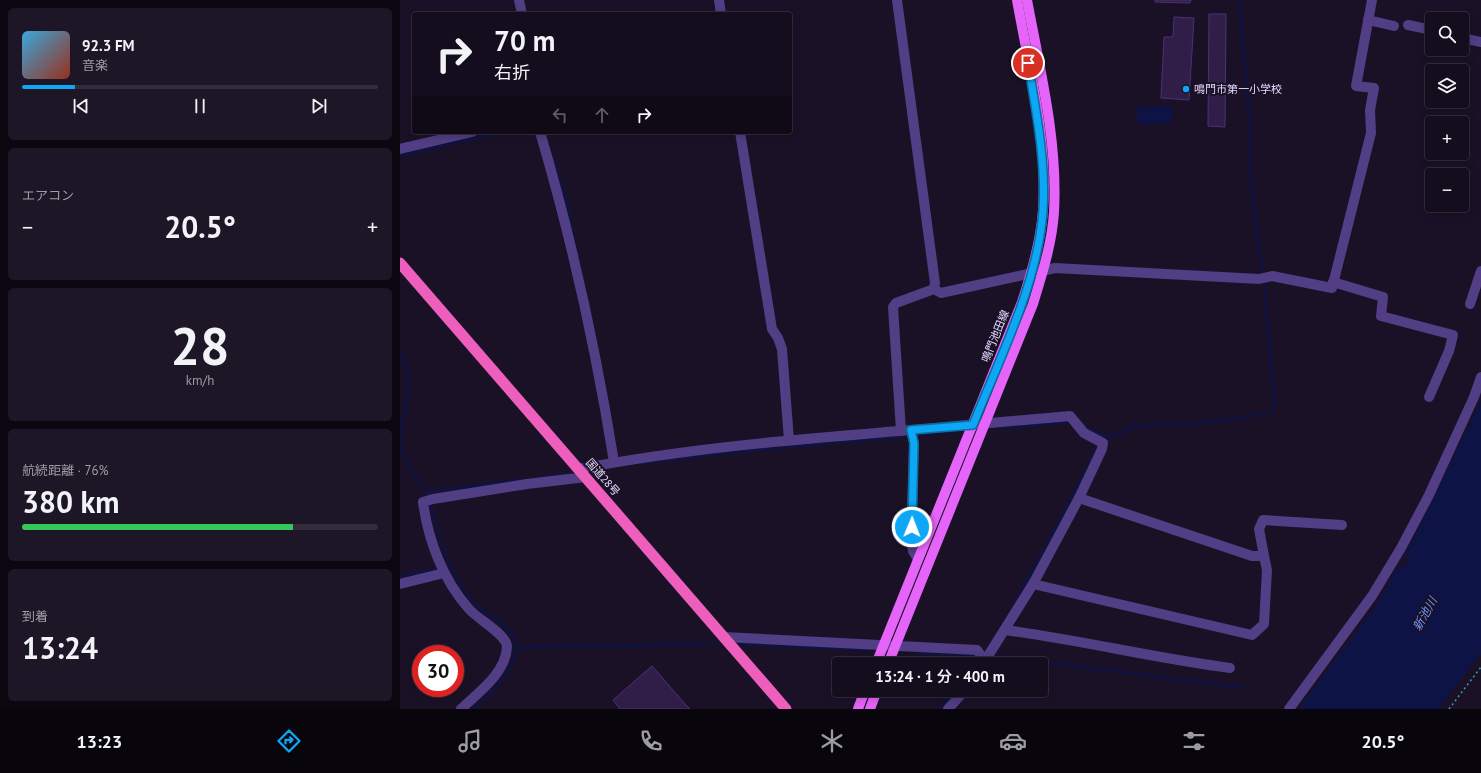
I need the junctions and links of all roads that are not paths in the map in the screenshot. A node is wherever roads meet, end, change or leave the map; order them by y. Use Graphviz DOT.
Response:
graph roads {
  1 [pos="519,0"];
  2 [pos="719,0"];
  3 [pos="897,0"];
  4 [pos="1017,0"];
  5 [pos="1027,0"];
  6 [pos="1372,0"];
  7 [pos="522,12"];
  8 [pos="721,12"];
  9 [pos="1368,20"];
  10 [pos="1408,24"];
  11 [pos="1394,26"];
  12 [pos="1425,28"];
  13 [pos="1469,39"];
  14 [pos="1481,42"];
  15 [pos="464,134"];
  16 [pos="541,134"];
  17 [pos="740,134"];
  18 [pos="400,150"];
  19 [pos="400,263"];
  20 [pos="1044,269"];
  21 [pos="1481,271"];
  22 [pos="1032,273"];
  23 [pos="1333,282"];
  24 [pos="934,289"];
  25 [pos="1470,304"];
  26 [pos="1481,377"];
  27 [pos="1430,397"];
  28 [pos="985,424"];
  29 [pos="973,425"];
  30 [pos="909,434"];
  31 [pos="789,440"];
  32 [pos="618,461"];
  33 [pos="582,473"];
  34 [pos="1079,498"];
  35 [pos="1342,525"];
  36 [pos="1264,556"];
  37 [pos="918,559"];
  38 [pos="442,569"];
  39 [pos="400,584"];
  40 [pos="1033,584"];
  41 [pos="1005,630"];
  42 [pos="724,637"];
  43 [pos="884,645"];
  44 [pos="895,646"];
  45 [pos="879,657"];
  46 [pos="891,657"];
  47 [pos="981,657"];
  48 [pos="988,657"];
  49 [pos="1230,668"];
  50 [pos="862,697"];
  51 [pos="874,697"];
  52 [pos="958,697"];
  53 [pos="461,709"];
  54 [pos="786,709"];
  55 [pos="858,709"];
  56 [pos="870,709"];
  57 [pos="948,709"];
  58 [pos="1290,709"];
  1 -- 7 [label="street"];
  2 -- 8 [label="street"];
  3 -- 24 [label="street"];
  4 -- 22 [label="main road, 鳴門池田線"];
  5 -- 20 [label="main road"];
  6 -- 9 [label="street"];
  9 -- 11 [label="street"];
  9 -- 23 [label="street"];
  10 -- 12 [label="street"];
  13 -- 14 [label="street"];
  15 -- 18 [label="street"];
  16 -- 32 [label="street"];
  17 -- 31 [label="street"];
  19 -- 33 [label="highway, 国道28号"];
  20 -- 22 [label="street"];
  20 -- 23 [label="street"];
  20 -- 28 [label="main road"];
  21 -- 25 [label="street"];
  22 -- 24 [label="street"];
  22 -- 29 [label="main road, 鳴門池田線"];
  23 -- 27 [label="street"];
  24 -- 30 [label="street"];
  26 -- 58 [label="street"];
  28 -- 29 [label="street"];
  28 -- 34 [label="street"];
  28 -- 44 [label="main road"];
  29 -- 30 [label="street"];
  29 -- 37 [label="main road, 鳴門池田線"];
  30 -- 31 [label="street"];
  30 -- 37 [label="street"];
  31 -- 32 [label="street"];
  32 -- 33 [label="street"];
  33 -- 38 [label="street"];
  33 -- 42 [label="highway, 国道28号"];
  34 -- 36 [label="street"];
  34 -- 40 [label="street"];
  35 -- 36 [label="street"];
  36 -- 40 [label="street"];
  37 -- 43 [label="main road, 鳴門池田線"];
  38 -- 39 [label="street"];
  38 -- 53 [label="street"];
  40 -- 41 [label="street"];
  41 -- 48 [label="street"];
  41 -- 49 [label="street"];
  42 -- 43 [label="street"];
  42 -- 54 [label="highway, 国道28号"];
  43 -- 44 [label="street"];
  43 -- 45 [label="main road, 鳴門池田線"];
  44 -- 46 [label="main road"];
  44 -- 47 [label="street"];
  50 -- 55 [label="main road"];
  51 -- 56 [label="main road"];
  52 -- 57 [label="street"];
}
